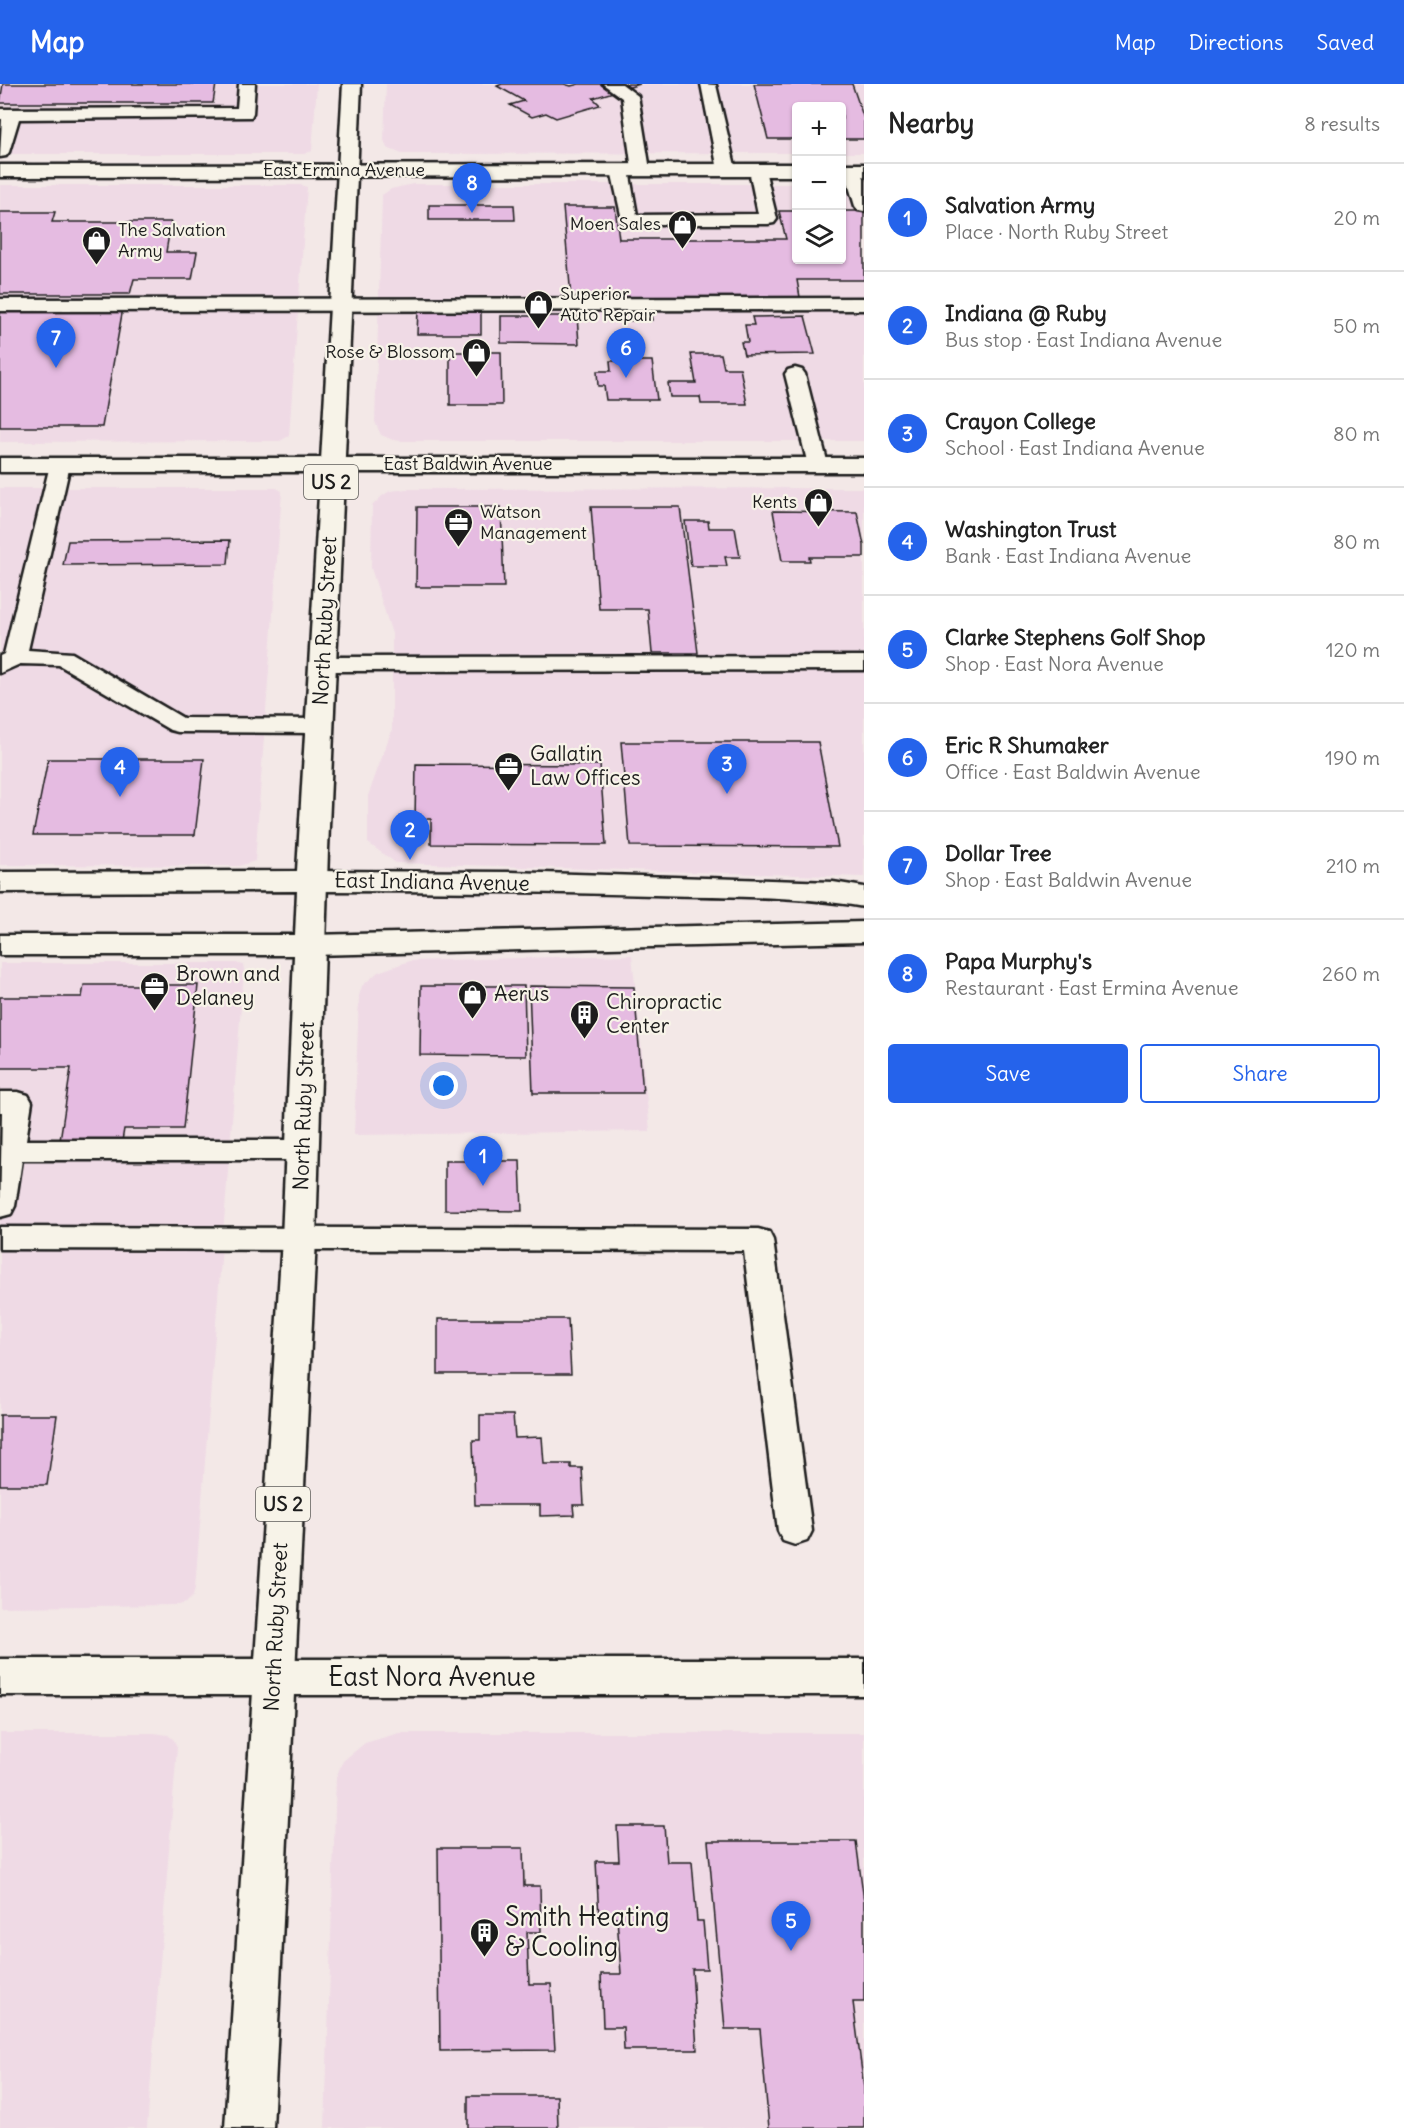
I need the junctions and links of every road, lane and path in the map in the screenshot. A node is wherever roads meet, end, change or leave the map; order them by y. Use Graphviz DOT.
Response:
graph roads {
  1 [pos="248,84"];
  2 [pos="352,84"];
  3 [pos="611,84"];
  4 [pos="708,85"];
  5 [pos="17,111"];
  6 [pos="0,152"];
  7 [pos="346,170"];
  8 [pos="620,170"];
  9 [pos="641,170"];
  10 [pos="727,170"];
  11 [pos="758,170"];
  12 [pos="792,170"];
  13 [pos="853,170"];
  14 [pos="0,171"];
  15 [pos="864,206"];
  16 [pos="0,304"];
  17 [pos="864,304"];
  18 [pos="340,306"];
  19 [pos="795,374"];
  20 [pos="332,464"];
  21 [pos="0,465"];
  22 [pos="60,465"];
  23 [pos="818,465"];
  24 [pos="864,465"];
  25 [pos="8,661"];
  26 [pos="864,663"];
  27 [pos="323,664"];
  28 [pos="320,726"];
  29 [pos="312,880"];
  30 [pos="0,882"];
  31 [pos="864,897"];
  32 [pos="864,932"];
  33 [pos="0,945"];
  34 [pos="311,945"];
  35 [pos="0,1102"];
  36 [pos="10,1150"];
  37 [pos="302,1150"];
  38 [pos="0,1206"];
  39 [pos="0,1238"];
  40 [pos="298,1239"];
  41 [pos="795,1532"];
  42 [pos="0,1677"];
  43 [pos="273,1677"];
  44 [pos="864,1677"];
  45 [pos="249,2128"];
  1 -- 5 [label="lane"];
  2 -- 7 [label="main road, North Ruby Street / US 2"];
  3 -- 9 [label="lane"];
  4 -- 10 [label="lane"];
  5 -- 6 [label="lane"];
  7 -- 8 [label="main road, East Ermina Avenue"];
  7 -- 14 [label="main road, East Ermina Avenue"];
  7 -- 18 [label="main road, North Ruby Street / US 2"];
  8 -- 9 [label="main road, East Ermina Avenue"];
  8 -- 11 [label="lane"];
  9 -- 10 [label="main road, East Ermina Avenue"];
  10 -- 11 [label="main road, East Ermina Avenue"];
  11 -- 12 [label="main road, East Ermina Avenue"];
  13 -- 15 [label="lane"];
  16 -- 18 [label="lane"];
  17 -- 18 [label="lane"];
  18 -- 20 [label="main road, North Ruby Street / US 2"];
  19 -- 23 [label="lane"];
  20 -- 22 [label="main road, East Baldwin Avenue"];
  20 -- 23 [label="main road, East Baldwin Avenue"];
  20 -- 27 [label="main road, North Ruby Street / US 2"];
  21 -- 22 [label="main road, East Baldwin Avenue"];
  22 -- 25 [label="lane"];
  23 -- 24 [label="main road, East Baldwin Avenue"];
  25 -- 28 [label="lane"];
  26 -- 27 [label="lane"];
  27 -- 28 [label="main road, North Ruby Street / US 2"];
  28 -- 29 [label="main road, North Ruby Street / US 2"];
  29 -- 30 [label="main road, East Indiana Avenue"];
  29 -- 31 [label="main road, East Indiana Avenue"];
  29 -- 34 [label="main road, North Ruby Street / US 2"];
  32 -- 34 [label="main road"];
  33 -- 34 [label="main road"];
  34 -- 37 [label="main road, North Ruby Street / US 2"];
  35 -- 36 [label="lane"];
  36 -- 37 [label="lane"];
  36 -- 38 [label="lane"];
  37 -- 40 [label="main road, North Ruby Street / US 2"];
  39 -- 40 [label="lane"];
  40 -- 41 [label="lane"];
  40 -- 43 [label="main road, North Ruby Street / US 2"];
  42 -- 43 [label="main road, East Nora Avenue"];
  43 -- 44 [label="main road, East Nora Avenue"];
  43 -- 45 [label="main road, North Ruby Street / US 2"];
}
